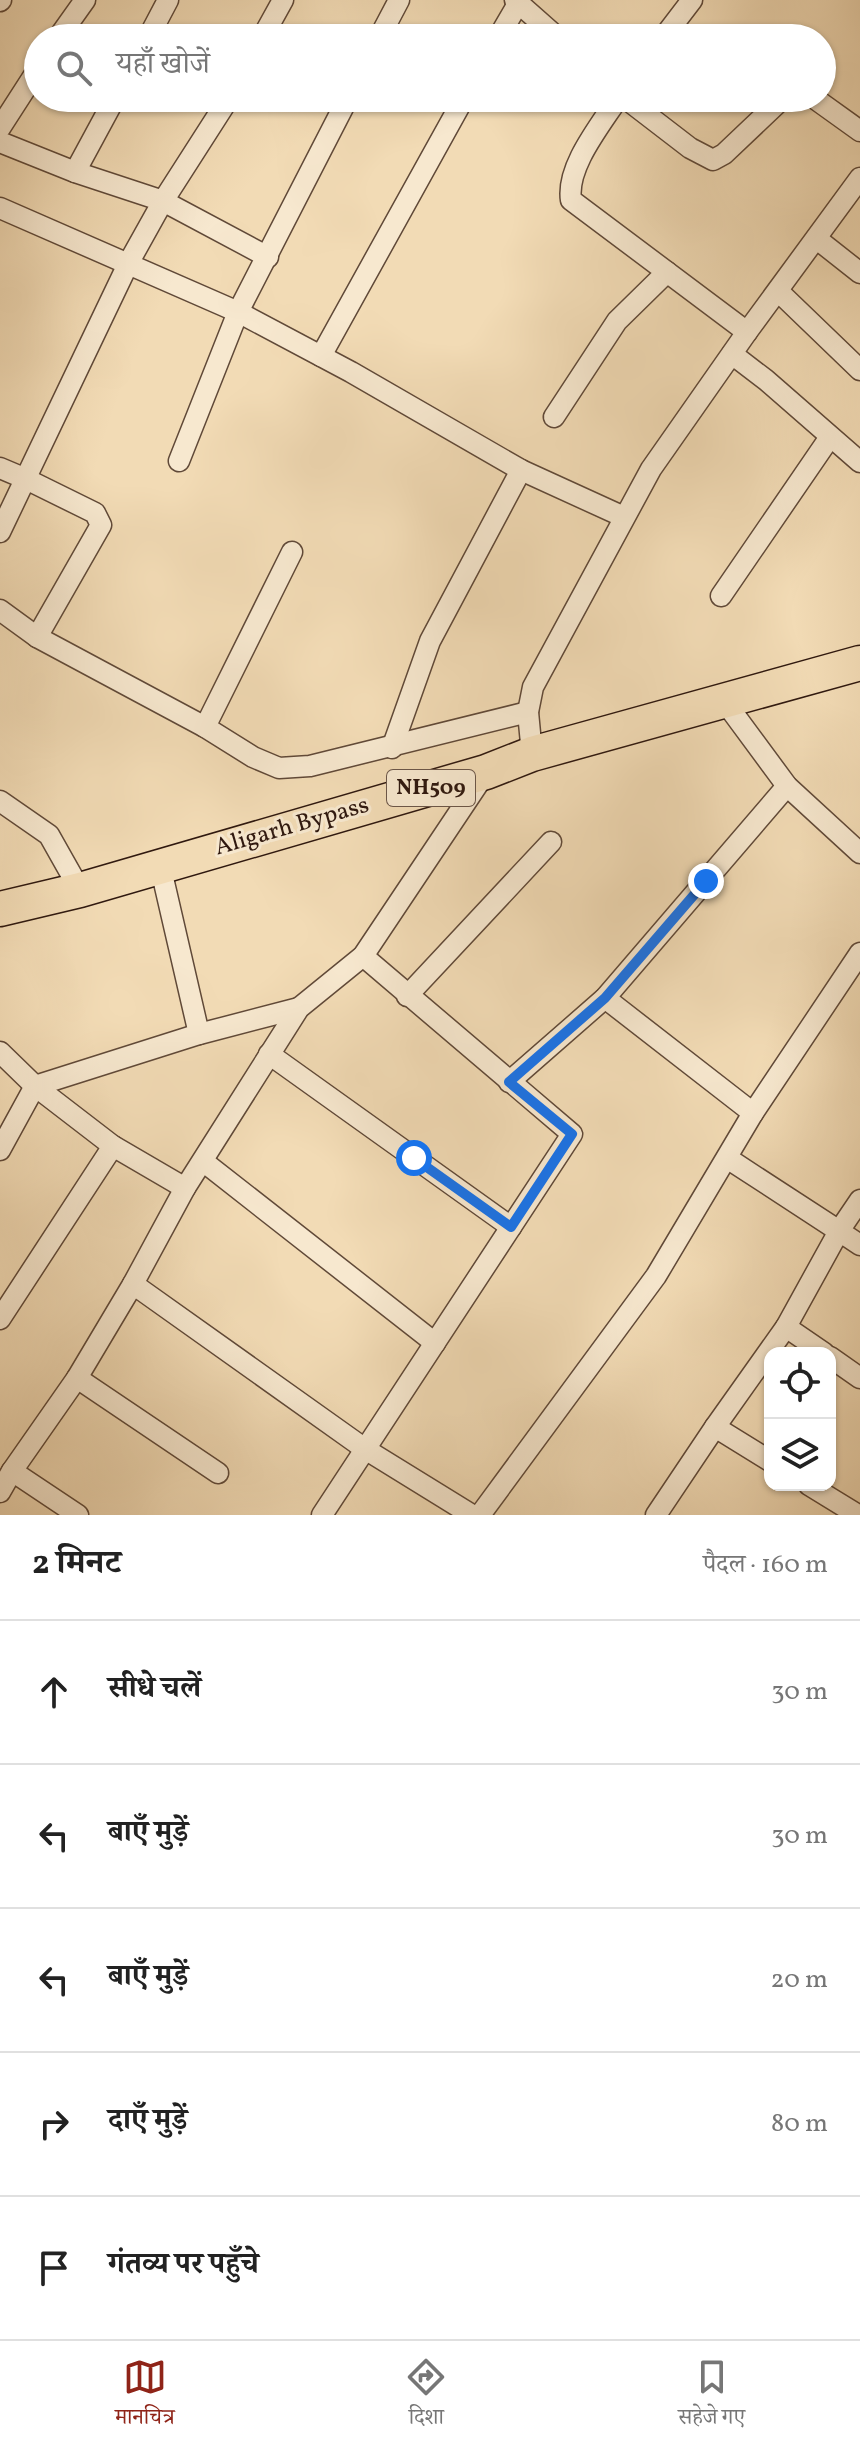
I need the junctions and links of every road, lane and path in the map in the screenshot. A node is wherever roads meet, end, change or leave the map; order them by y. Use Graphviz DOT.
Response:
graph roads {
  1 [pos="85,0"];
  2 [pos="168,0"];
  3 [pos="283,0"];
  4 [pos="399,0"];
  5 [pos="692,0"];
  6 [pos="517,1"];
  7 [pos="68,24"];
  8 [pos="155,24"];
  9 [pos="270,24"];
  10 [pos="386,24"];
  11 [pos="505,24"];
  12 [pos="542,24"];
  13 [pos="674,24"];
  14 [pos="24,91"];
  15 [pos="107,112"];
  16 [pos="220,112"];
  17 [pos="341,112"];
  18 [pos="456,112"];
  19 [pos="609,112"];
  20 [pos="643,112"];
  21 [pos="768,112"];
  22 [pos="834,112"];
  23 [pos="0,128"];
  24 [pos="860,131"];
  25 [pos="0,142"];
  26 [pos="75,172"];
  27 [pos="860,178"];
  28 [pos="163,201"];
  29 [pos="0,208"];
  30 [pos="817,239"];
  31 [pos="268,257"];
  32 [pos="129,262"];
  33 [pos="667,272"];
  34 [pos="860,273"];
  35 [pos="778,291"];
  36 [pos="238,312"];
  37 [pos="747,332"];
  38 [pos="732,354"];
  39 [pos="321,356"];
  40 [pos="860,370"];
  41 [pos="554,417"];
  42 [pos="830,437"];
  43 [pos="179,461"];
  44 [pos="860,462"];
  45 [pos="0,468"];
  46 [pos="521,470"];
  47 [pos="26,479"];
  48 [pos="624,517"];
  49 [pos="0,532"];
  50 [pos="292,552"];
  51 [pos="721,596"];
  52 [pos="0,610"];
  53 [pos="37,637"];
  54 [pos="860,663"];
  55 [pos="725,702"];
  56 [pos="205,727"];
  57 [pos="530,732"];
  58 [pos="392,748"];
  59 [pos="486,772"];
  60 [pos="787,786"];
  61 [pos="0,801"];
  62 [pos="551,842"];
  63 [pos="860,853"];
  64 [pos="160,865"];
  65 [pos="80,890"];
  66 [pos="0,909"];
  67 [pos="860,953"];
  68 [pos="363,956"];
  69 [pos="407,996"];
  70 [pos="605,998"];
  71 [pos="299,1008"];
  72 [pos="199,1034"];
  73 [pos="0,1052"];
  74 [pos="269,1054"];
  75 [pos="509,1082"];
  76 [pos="35,1086"];
  77 [pos="753,1113"];
  78 [pos="113,1146"];
  79 [pos="0,1150"];
  80 [pos="727,1158"];
  81 [pos="204,1162"];
  82 [pos="185,1188"];
  83 [pos="860,1200"];
  84 [pos="511,1227"];
  85 [pos="839,1231"];
  86 [pos="860,1245"];
  87 [pos="133,1284"];
  88 [pos="0,1319"];
  89 [pos="786,1327"];
  90 [pos="435,1343"];
  91 [pos="815,1347"];
  92 [pos="836,1361"];
  93 [pos="77,1378"];
  94 [pos="860,1378"];
  95 [pos="715,1427"];
  96 [pos="365,1449"];
  97 [pos="764,1457"];
  98 [pos="12,1471"];
  99 [pos="218,1473"];
  100 [pos="819,1491"];
  101 [pos="0,1492"];
  102 [pos="78,1515"];
  103 [pos="322,1515"];
  104 [pos="472,1515"];
  105 [pos="480,1515"];
  106 [pos="656,1515"];
  107 [pos="858,1515"];
  1 -- 7 [label="street"];
  2 -- 8 [label="street"];
  3 -- 9 [label="street"];
  4 -- 10 [label="street"];
  5 -- 13 [label="street"];
  6 -- 11 [label="street"];
  6 -- 12 [label="street"];
  14 -- 23 [label="street"];
  15 -- 26 [label="street"];
  16 -- 28 [label="street"];
  17 -- 31 [label="street"];
  18 -- 39 [label="street"];
  19 -- 33 [label="street"];
  20 -- 21 [label="street"];
  22 -- 24 [label="street"];
  25 -- 26 [label="street"];
  26 -- 28 [label="street"];
  27 -- 30 [label="street"];
  28 -- 31 [label="street"];
  28 -- 32 [label="street"];
  29 -- 32 [label="street"];
  30 -- 34 [label="street"];
  30 -- 35 [label="street"];
  31 -- 36 [label="street"];
  32 -- 36 [label="street"];
  32 -- 47 [label="street"];
  33 -- 37 [label="street"];
  33 -- 41 [label="street"];
  35 -- 37 [label="street"];
  35 -- 40 [label="street"];
  36 -- 39 [label="street"];
  36 -- 43 [label="street"];
  37 -- 38 [label="street"];
  38 -- 42 [label="street"];
  38 -- 48 [label="street"];
  39 -- 46 [label="street"];
  42 -- 44 [label="street"];
  42 -- 51 [label="street"];
  45 -- 47 [label="street"];
  46 -- 48 [label="street"];
  46 -- 58 [label="street"];
  47 -- 49 [label="street"];
  47 -- 53 [label="street"];
  48 -- 57 [label="street"];
  50 -- 56 [label="street"];
  52 -- 53 [label="street"];
  53 -- 56 [label="street"];
  54 -- 55 [label="highway, Aligarh Bypass / NH509"];
  55 -- 57 [label="highway, Aligarh Bypass / NH509"];
  55 -- 60 [label="street"];
  56 -- 58 [label="street"];
  57 -- 58 [label="street"];
  57 -- 59 [label="highway, Aligarh Bypass / NH509"];
  59 -- 64 [label="highway, Aligarh Bypass / NH509"];
  59 -- 68 [label="street"];
  60 -- 63 [label="street"];
  60 -- 70 [label="street"];
  61 -- 65 [label="street"];
  62 -- 69 [label="street"];
  64 -- 65 [label="highway, Aligarh Bypass / NH509"];
  64 -- 72 [label="street"];
  65 -- 66 [label="highway, Aligarh Bypass / NH509"];
  67 -- 77 [label="street"];
  68 -- 69 [label="street"];
  68 -- 71 [label="street"];
  69 -- 75 [label="street"];
  70 -- 75 [label="street"];
  70 -- 77 [label="street"];
  71 -- 72 [label="street"];
  71 -- 74 [label="street"];
  72 -- 76 [label="street"];
  73 -- 76 [label="street"];
  74 -- 81 [label="street"];
  74 -- 84 [label="street"];
  75 -- 84 [label="street"];
  76 -- 78 [label="street"];
  76 -- 79 [label="street"];
  77 -- 80 [label="street"];
  78 -- 82 [label="street"];
  78 -- 88 [label="street"];
  80 -- 85 [label="street"];
  80 -- 105 [label="street"];
  81 -- 82 [label="street"];
  81 -- 90 [label="street"];
  82 -- 87 [label="street"];
  83 -- 85 [label="street"];
  84 -- 90 [label="street"];
  85 -- 86 [label="street"];
  85 -- 89 [label="street"];
  87 -- 93 [label="street"];
  87 -- 96 [label="street"];
  89 -- 91 [label="street"];
  89 -- 95 [label="street"];
  90 -- 96 [label="street"];
  92 -- 94 [label="street"];
  93 -- 98 [label="street"];
  93 -- 99 [label="street"];
  95 -- 97 [label="street"];
  95 -- 106 [label="street"];
  96 -- 103 [label="street"];
  96 -- 104 [label="street"];
  98 -- 101 [label="street"];
  98 -- 102 [label="street"];
  100 -- 107 [label="street"];
}
